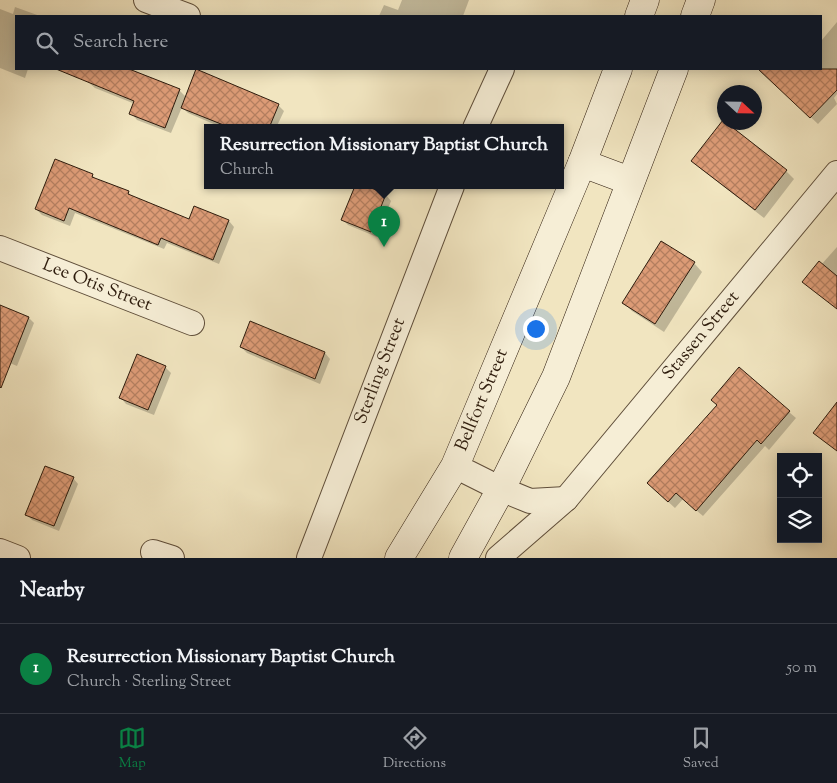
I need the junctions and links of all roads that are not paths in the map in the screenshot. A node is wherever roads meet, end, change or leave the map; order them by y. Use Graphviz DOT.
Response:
graph roads {
  1 [pos="146,0"];
  2 [pos="645,0"];
  3 [pos="702,0"];
  4 [pos="185,15"];
  5 [pos="638,15"];
  6 [pos="695,15"];
  7 [pos="502,70"];
  8 [pos="618,70"];
  9 [pos="674,70"];
  10 [pos="477,124"];
  11 [pos="582,163"];
  12 [pos="837,174"];
  13 [pos="630,181"];
  14 [pos="451,189"];
  15 [pos="0,248"];
  16 [pos="192,323"];
  17 [pos="455,466"];
  18 [pos="501,489"];
  19 [pos="566,498"];
  20 [pos="0,551"];
  21 [pos="18,558"];
  22 [pos="309,558"];
  23 [pos="399,558"];
  24 [pos="463,558"];
  25 [pos="498,558"];
  1 -- 4 [label="street"];
  2 -- 5 [label="main road"];
  3 -- 6 [label="main road"];
  7 -- 10 [label="street"];
  8 -- 11 [label="main road, Bellfort Street"];
  9 -- 13 [label="main road"];
  11 -- 13 [label="main road"];
  11 -- 17 [label="main road, Bellfort Street"];
  12 -- 19 [label="street, Stassen Street"];
  13 -- 18 [label="main road"];
  14 -- 22 [label="street, Sterling Street"];
  15 -- 16 [label="street, Lee Otis Street"];
  17 -- 18 [label="street"];
  17 -- 23 [label="main road, Bellfort Street"];
  18 -- 19 [label="street"];
  18 -- 24 [label="main road"];
  19 -- 25 [label="street, Stassen Street"];
  20 -- 21 [label="street"];
}
